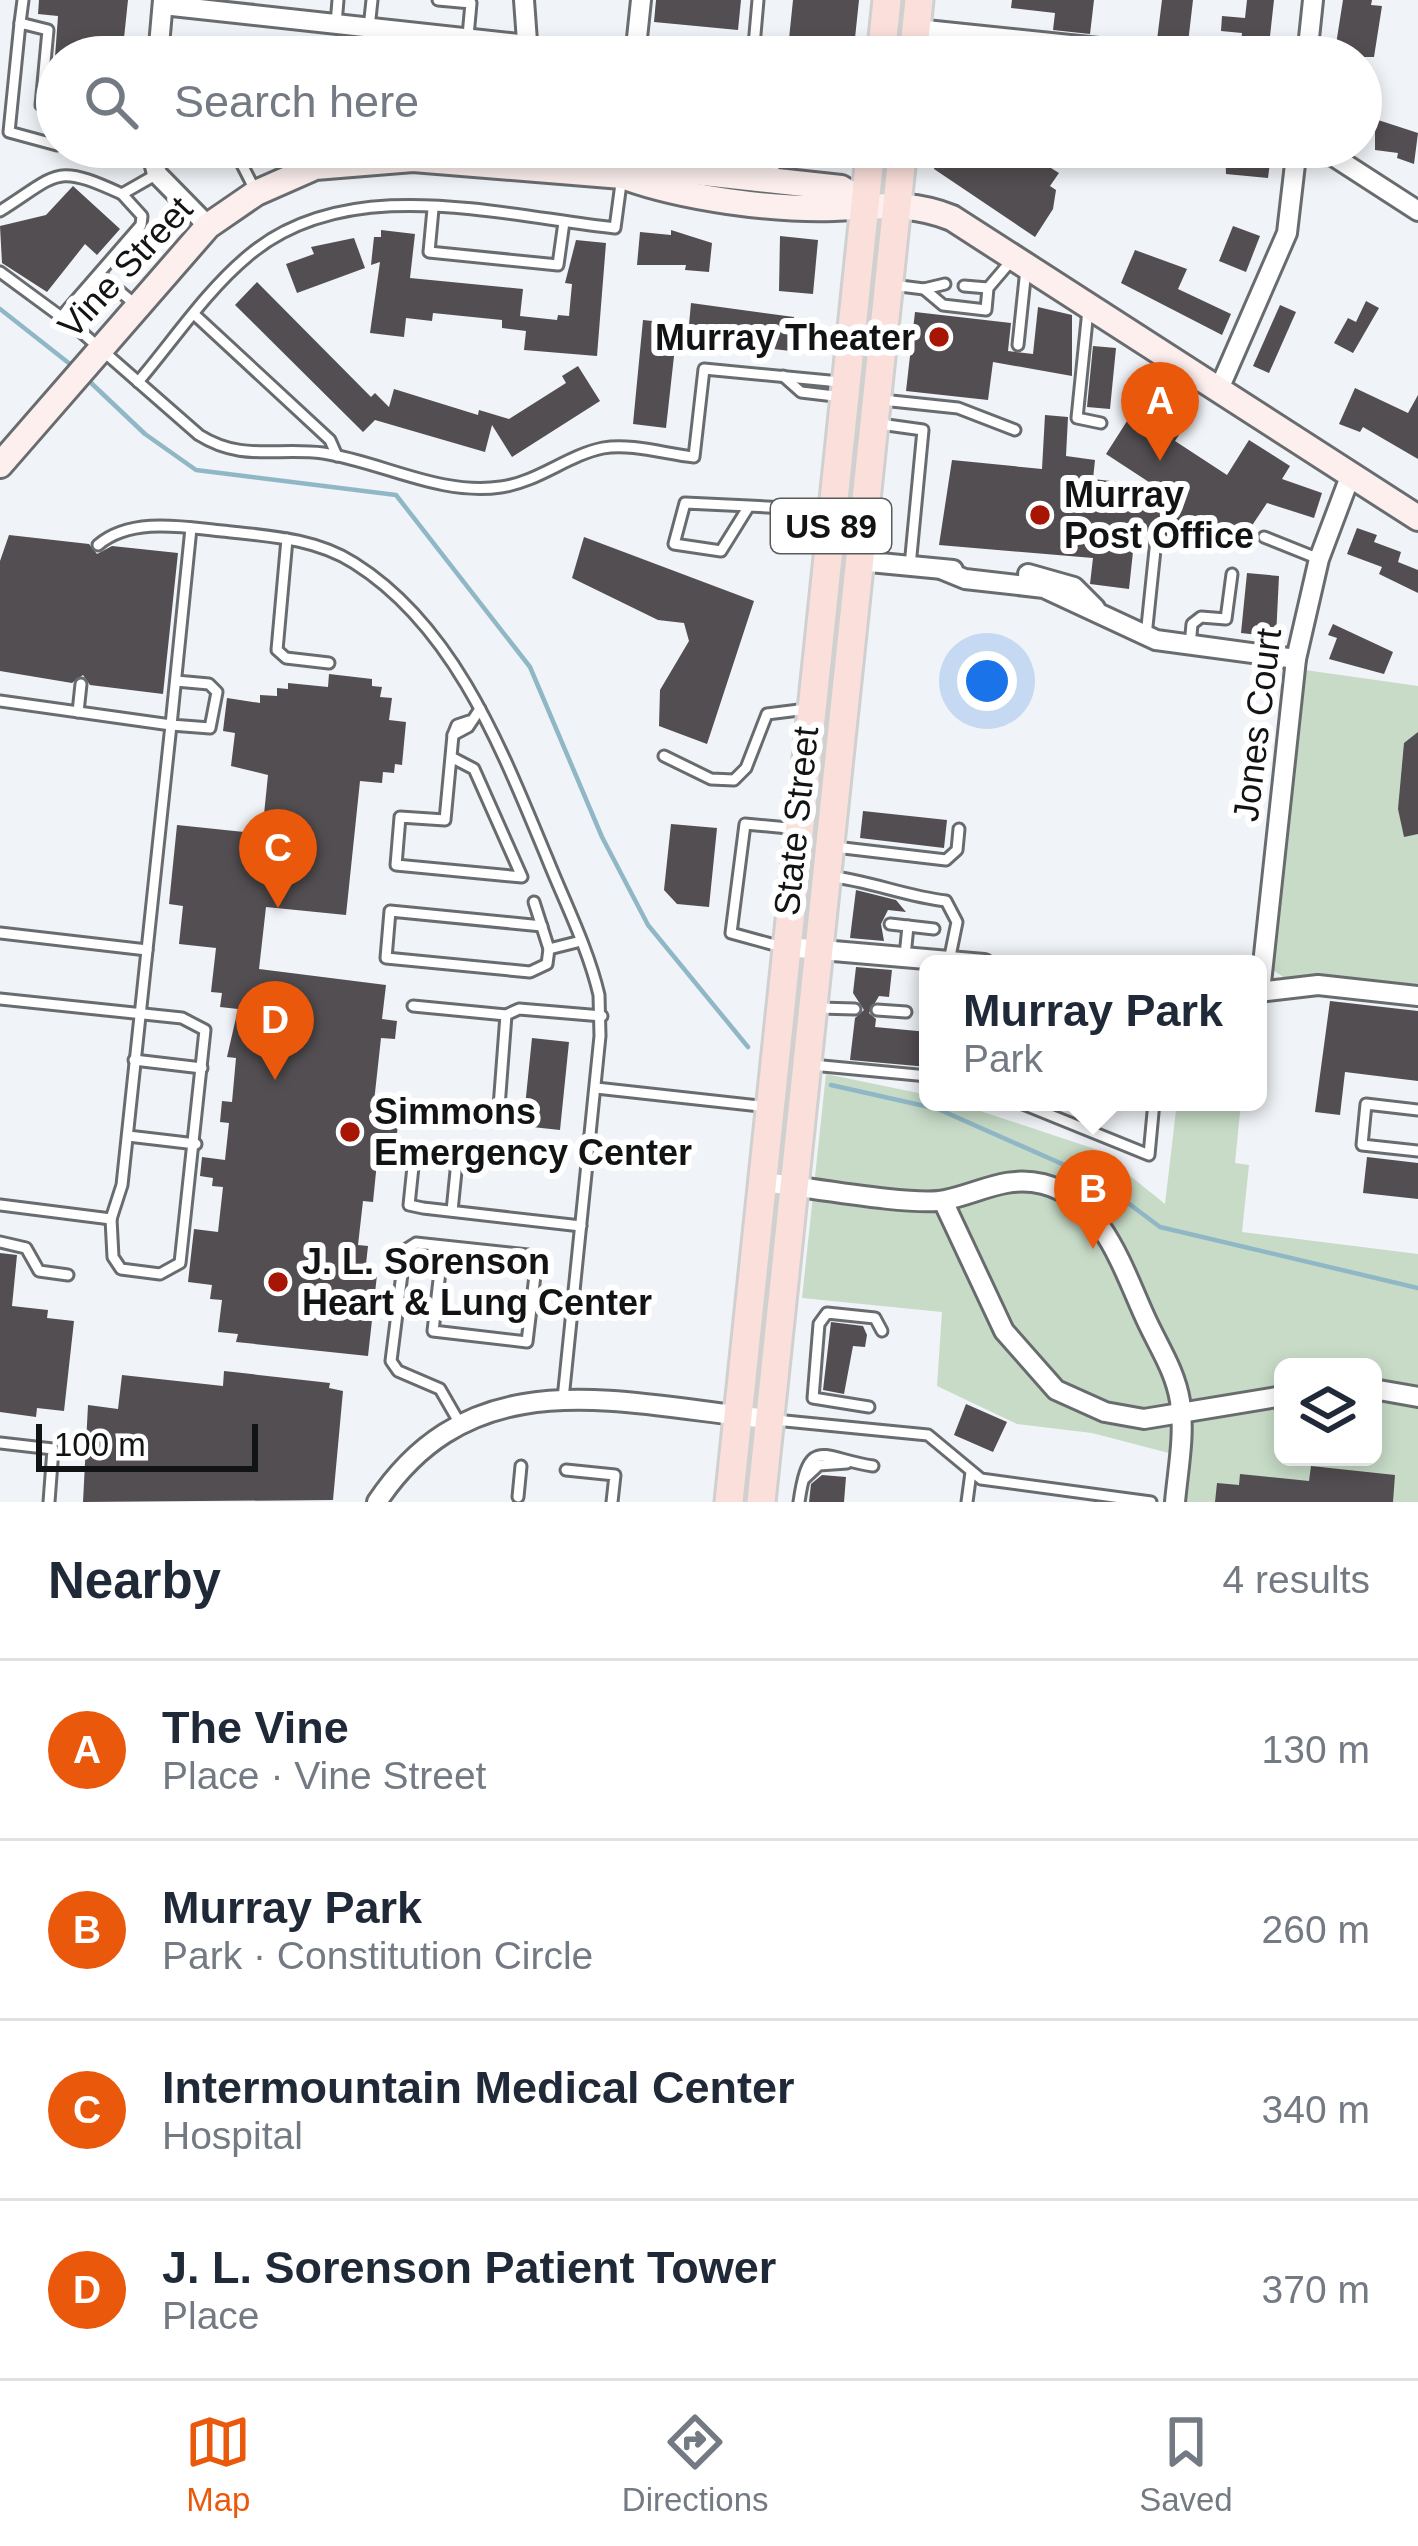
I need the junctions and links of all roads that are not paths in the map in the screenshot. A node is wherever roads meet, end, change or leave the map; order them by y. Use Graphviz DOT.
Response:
graph roads {
  1 [pos="22,0"];
  2 [pos="338,0"];
  3 [pos="372,0"];
  4 [pos="438,0"];
  5 [pos="524,0"];
  6 [pos="641,0"];
  7 [pos="758,0"];
  8 [pos="887,0"];
  9 [pos="919,0"];
  10 [pos="1313,0"];
  11 [pos="471,2"];
  12 [pos="163,3"];
  13 [pos="20,23"];
  14 [pos="336,24"];
  15 [pos="369,28"];
  16 [pos="47,36"];
  17 [pos="160,36"];
  18 [pos="423,36"];
  19 [pos="476,36"];
  20 [pos="527,36"];
  21 [pos="637,36"];
  22 [pos="755,36"];
  23 [pos="883,36"];
  24 [pos="916,36"];
  25 [pos="1309,36"];
  26 [pos="36,139"];
  27 [pos="155,168"];
  28 [pos="244,168"];
  29 [pos="305,168"];
  30 [pos="579,168"];
  31 [pos="623,168"];
  32 [pos="642,168"];
  33 [pos="699,168"];
  34 [pos="774,168"];
  35 [pos="868,168"];
  36 [pos="901,168"];
  37 [pos="1295,168"];
  38 [pos="1351,168"];
  39 [pos="157,174"];
  40 [pos="622,176"];
  41 [pos="771,191"];
  42 [pos="256,193"];
  43 [pos="122,194"];
  44 [pos="864,202"];
  45 [pos="897,206"];
  46 [pos="433,209"];
  47 [pos="1418,211"];
  48 [pos="0,212"];
  49 [pos="564,222"];
  50 [pos="208,226"];
  51 [pos="1021,260"];
  52 [pos="0,272"];
  53 [pos="99,274"];
  54 [pos="944,284"];
  55 [pos="889,285"];
  56 [pos="964,286"];
  57 [pos="988,288"];
  58 [pos="924,289"];
  59 [pos="136,305"];
  60 [pos="1089,305"];
  61 [pos="195,315"];
  62 [pos="61,316"];
  63 [pos="1018,345"];
  64 [pos="94,352"];
  65 [pos="138,382"];
  66 [pos="1220,389"];
  67 [pos="846,390"];
  68 [pos="875,411"];
  69 [pos="1101,423"];
  70 [pos="1015,430"];
  71 [pos="337,456"];
  72 [pos="0,465"];
  73 [pos="1352,474"];
  74 [pos="749,506"];
  75 [pos="833,510"];
  76 [pos="1418,518"];
  77 [pos="191,528"];
  78 [pos="1264,537"];
  79 [pos="287,539"];
  80 [pos="1156,540"];
  81 [pos="98,545"];
  82 [pos="1319,559"];
  83 [pos="859,561"];
  84 [pos="910,566"];
  85 [pos="1232,574"];
  86 [pos="1146,636"];
  87 [pos="1190,646"];
  88 [pos="1295,659"];
  89 [pos="329,663"];
  90 [pos="176,681"];
  91 [pos="81,684"];
  92 [pos="0,701"];
  93 [pos="812,709"];
  94 [pos="480,710"];
  95 [pos="77,712"];
  96 [pos="171,724"];
  97 [pos="664,756"];
  98 [pos="451,757"];
  99 [pos="800,829"];
  100 [pos="959,829"];
  101 [pos="830,846"];
  102 [pos="827,876"];
  103 [pos="534,902"];
  104 [pos="890,924"];
  105 [pos="542,926"];
  106 [pos="908,926"];
  107 [pos="934,928"];
  108 [pos="0,933"];
  109 [pos="581,941"];
  110 [pos="787,947"];
  111 [pos="819,948"];
  112 [pos="147,950"];
  113 [pos="549,950"];
  114 [pos="951,955"];
  115 [pos="1263,955"];
  116 [pos="905,956"];
  117 [pos="919,958"];
  118 [pos="1267,991"];
  119 [pos="1418,996"];
  120 [pos="0,999"];
  121 [pos="412,1006"];
  122 [pos="813,1007"];
  123 [pos="856,1010"];
  124 [pos="877,1010"];
  125 [pos="906,1012"];
  126 [pos="506,1015"];
  127 [pos="140,1016"];
  128 [pos="602,1016"];
  129 [pos="134,1060"];
  130 [pos="806,1064"];
  131 [pos="202,1068"];
  132 [pos="919,1075"];
  133 [pos="596,1088"];
  134 [pos="500,1107"];
  135 [pos="771,1107"];
  136 [pos="1418,1110"];
  137 [pos="1058,1111"];
  138 [pos="1153,1111"];
  139 [pos="128,1136"];
  140 [pos="196,1144"];
  141 [pos="1418,1151"];
  142 [pos="763,1182"];
  143 [pos="794,1185"];
  144 [pos="943,1201"];
  145 [pos="0,1205"];
  146 [pos="452,1211"];
  147 [pos="111,1219"];
  148 [pos="581,1226"];
  149 [pos="0,1242"];
  150 [pos="443,1246"];
  151 [pos="68,1275"];
  152 [pos="882,1330"];
  153 [pos="1382,1390"];
  154 [pos="1418,1396"];
  155 [pos="1274,1398"];
  156 [pos="563,1399"];
  157 [pos="869,1407"];
  158 [pos="1181,1413"];
  159 [pos="739,1416"];
  160 [pos="770,1419"];
  161 [pos="459,1422"];
  162 [pos="0,1443"];
  163 [pos="520,1466"];
  164 [pos="874,1466"];
  165 [pos="566,1470"];
  166 [pos="971,1471"];
  167 [pos="518,1497"];
  168 [pos="49,1502"];
  169 [pos="377,1502"];
  170 [pos="612,1502"];
  171 [pos="730,1502"];
  172 [pos="761,1502"];
  173 [pos="799,1502"];
  174 [pos="967,1502"];
  175 [pos="1151,1502"];
  176 [pos="1174,1502"];
  1 -- 13 [label="lane"];
  2 -- 14 [label="lane"];
  3 -- 15 [label="lane"];
  4 -- 11 [label="lane"];
  5 -- 20 [label="street"];
  6 -- 21 [label="street"];
  7 -- 22 [label="lane"];
  8 -- 23 [label="main road"];
  9 -- 24 [label="main road"];
  10 -- 25 [label="street"];
  11 -- 19 [label="lane"];
  12 -- 14 [label="street"];
  12 -- 17 [label="street"];
  13 -- 16 [label="lane"];
  13 -- 26 [label="lane"];
  14 -- 15 [label="street"];
  15 -- 18 [label="street"];
  27 -- 39 [label="street"];
  28 -- 42 [label="lane"];
  29 -- 42 [label="street, Vine Street"];
  30 -- 40 [label="street, Vine Street"];
  31 -- 40 [label="street"];
  32 -- 40 [label="street, Vine Street"];
  33 -- 41 [label="street, Vine Street"];
  34 -- 41 [label="lane"];
  35 -- 44 [label="main road, State Street / US 89"];
  36 -- 45 [label="main road, State Street / US 89"];
  37 -- 66 [label="street"];
  38 -- 47 [label="street"];
  39 -- 43 [label="lane"];
  39 -- 50 [label="street"];
  40 -- 41 [label="street, Vine Street"];
  40 -- 49 [label="lane"];
  41 -- 44 [label="street, Vine Street"];
  42 -- 50 [label="street, Vine Street"];
  43 -- 48 [label="lane"];
  43 -- 53 [label="lane"];
  44 -- 45 [label="street, Vine Street"];
  44 -- 67 [label="main road, State Street / US 89"];
  45 -- 51 [label="street, Vine Street"];
  45 -- 55 [label="main road, State Street / US 89"];
  46 -- 49 [label="lane"];
  46 -- 49 [label="lane"];
  46 -- 61 [label="lane"];
  50 -- 59 [label="street, Vine Street"];
  51 -- 57 [label="lane"];
  51 -- 60 [label="street, Vine Street"];
  51 -- 63 [label="lane"];
  52 -- 62 [label="lane"];
  53 -- 59 [label="lane"];
  53 -- 62 [label="lane"];
  54 -- 58 [label="lane"];
  55 -- 58 [label="lane"];
  55 -- 68 [label="main road, State Street / US 89"];
  56 -- 57 [label="lane"];
  57 -- 58 [label="lane"];
  59 -- 64 [label="street, Vine Street"];
  60 -- 66 [label="street, Vine Street"];
  60 -- 69 [label="lane"];
  61 -- 65 [label="lane"];
  61 -- 71 [label="lane"];
  62 -- 64 [label="lane"];
  64 -- 65 [label="lane"];
  64 -- 72 [label="street, Vine Street"];
  65 -- 71 [label="lane"];
  66 -- 73 [label="street, Vine Street"];
  67 -- 71 [label="lane"];
  67 -- 75 [label="main road, State Street / US 89"];
  68 -- 70 [label="lane"];
  68 -- 83 [label="main road, State Street / US 89"];
  68 -- 84 [label="lane"];
  73 -- 76 [label="street, Vine Street"];
  73 -- 82 [label="street, Jones Court"];
  74 -- 74 [label="lane"];
  74 -- 75 [label="lane"];
  75 -- 93 [label="main road, State Street / US 89"];
  77 -- 79 [label="lane"];
  77 -- 81 [label="lane"];
  77 -- 90 [label="lane"];
  78 -- 82 [label="lane"];
  79 -- 89 [label="lane"];
  79 -- 94 [label="lane"];
  80 -- 86 [label="lane"];
  82 -- 88 [label="street, Jones Court"];
  83 -- 84 [label="street"];
  83 -- 101 [label="main road, State Street / US 89"];
  84 -- 86 [label="street"];
  85 -- 87 [label="lane"];
  86 -- 87 [label="street"];
  87 -- 88 [label="street"];
  88 -- 115 [label="street, Jones Court"];
  90 -- 96 [label="lane"];
  90 -- 96 [label="lane"];
  91 -- 95 [label="lane"];
  92 -- 95 [label="lane"];
  93 -- 97 [label="lane"];
  93 -- 99 [label="main road, State Street / US 89"];
  94 -- 98 [label="lane"];
  94 -- 109 [label="lane"];
  95 -- 96 [label="lane"];
  96 -- 112 [label="lane"];
  98 -- 98 [label="lane"];
  99 -- 110 [label="main road, State Street / US 89"];
  99 -- 110 [label="lane"];
  100 -- 101 [label="lane"];
  101 -- 102 [label="main road, State Street / US 89"];
  102 -- 111 [label="main road, State Street / US 89"];
  102 -- 114 [label="lane"];
  103 -- 105 [label="lane"];
  104 -- 106 [label="lane"];
  105 -- 113 [label="lane"];
  105 -- 113 [label="lane"];
  106 -- 107 [label="lane"];
  106 -- 116 [label="lane"];
  108 -- 112 [label="lane"];
  109 -- 113 [label="lane"];
  109 -- 128 [label="lane"];
  110 -- 111 [label="street"];
  110 -- 135 [label="main road, State Street / US 89"];
  111 -- 116 [label="street"];
  111 -- 122 [label="main road, State Street / US 89"];
  112 -- 127 [label="lane"];
  116 -- 117 [label="street"];
  118 -- 119 [label="street"];
  120 -- 127 [label="lane"];
  121 -- 126 [label="lane"];
  122 -- 123 [label="lane"];
  122 -- 130 [label="main road, State Street / US 89"];
  124 -- 125 [label="lane"];
  126 -- 128 [label="lane"];
  126 -- 134 [label="lane"];
  127 -- 129 [label="lane"];
  127 -- 131 [label="lane"];
  128 -- 133 [label="lane"];
  129 -- 131 [label="lane"];
  129 -- 139 [label="lane"];
  130 -- 132 [label="lane"];
  130 -- 143 [label="main road, State Street / US 89"];
  131 -- 140 [label="lane"];
  133 -- 135 [label="lane"];
  133 -- 148 [label="lane"];
  135 -- 142 [label="main road, State Street / US 89"];
  136 -- 141 [label="lane"];
  137 -- 138 [label="lane"];
  139 -- 140 [label="lane"];
  139 -- 147 [label="lane"];
  140 -- 147 [label="lane"];
  142 -- 143 [label="street"];
  142 -- 159 [label="main road, State Street / US 89"];
  143 -- 144 [label="street"];
  143 -- 160 [label="main road, State Street / US 89"];
  144 -- 158 [label="street"];
  144 -- 158 [label="street"];
  145 -- 147 [label="lane"];
  146 -- 146 [label="lane"];
  146 -- 148 [label="lane"];
  148 -- 156 [label="lane"];
  149 -- 151 [label="lane"];
  150 -- 150 [label="lane"];
  150 -- 161 [label="lane"];
  152 -- 157 [label="lane"];
  153 -- 154 [label="street"];
  155 -- 158 [label="street"];
  156 -- 159 [label="street"];
  156 -- 161 [label="street"];
  158 -- 176 [label="street"];
  159 -- 160 [label="street"];
  159 -- 171 [label="main road, State Street / US 89"];
  160 -- 166 [label="lane"];
  160 -- 172 [label="main road, State Street / US 89"];
  161 -- 169 [label="street"];
  162 -- 168 [label="lane"];
  163 -- 167 [label="lane"];
  164 -- 173 [label="lane"];
  165 -- 170 [label="lane"];
  166 -- 174 [label="lane"];
  166 -- 175 [label="lane"];
}
